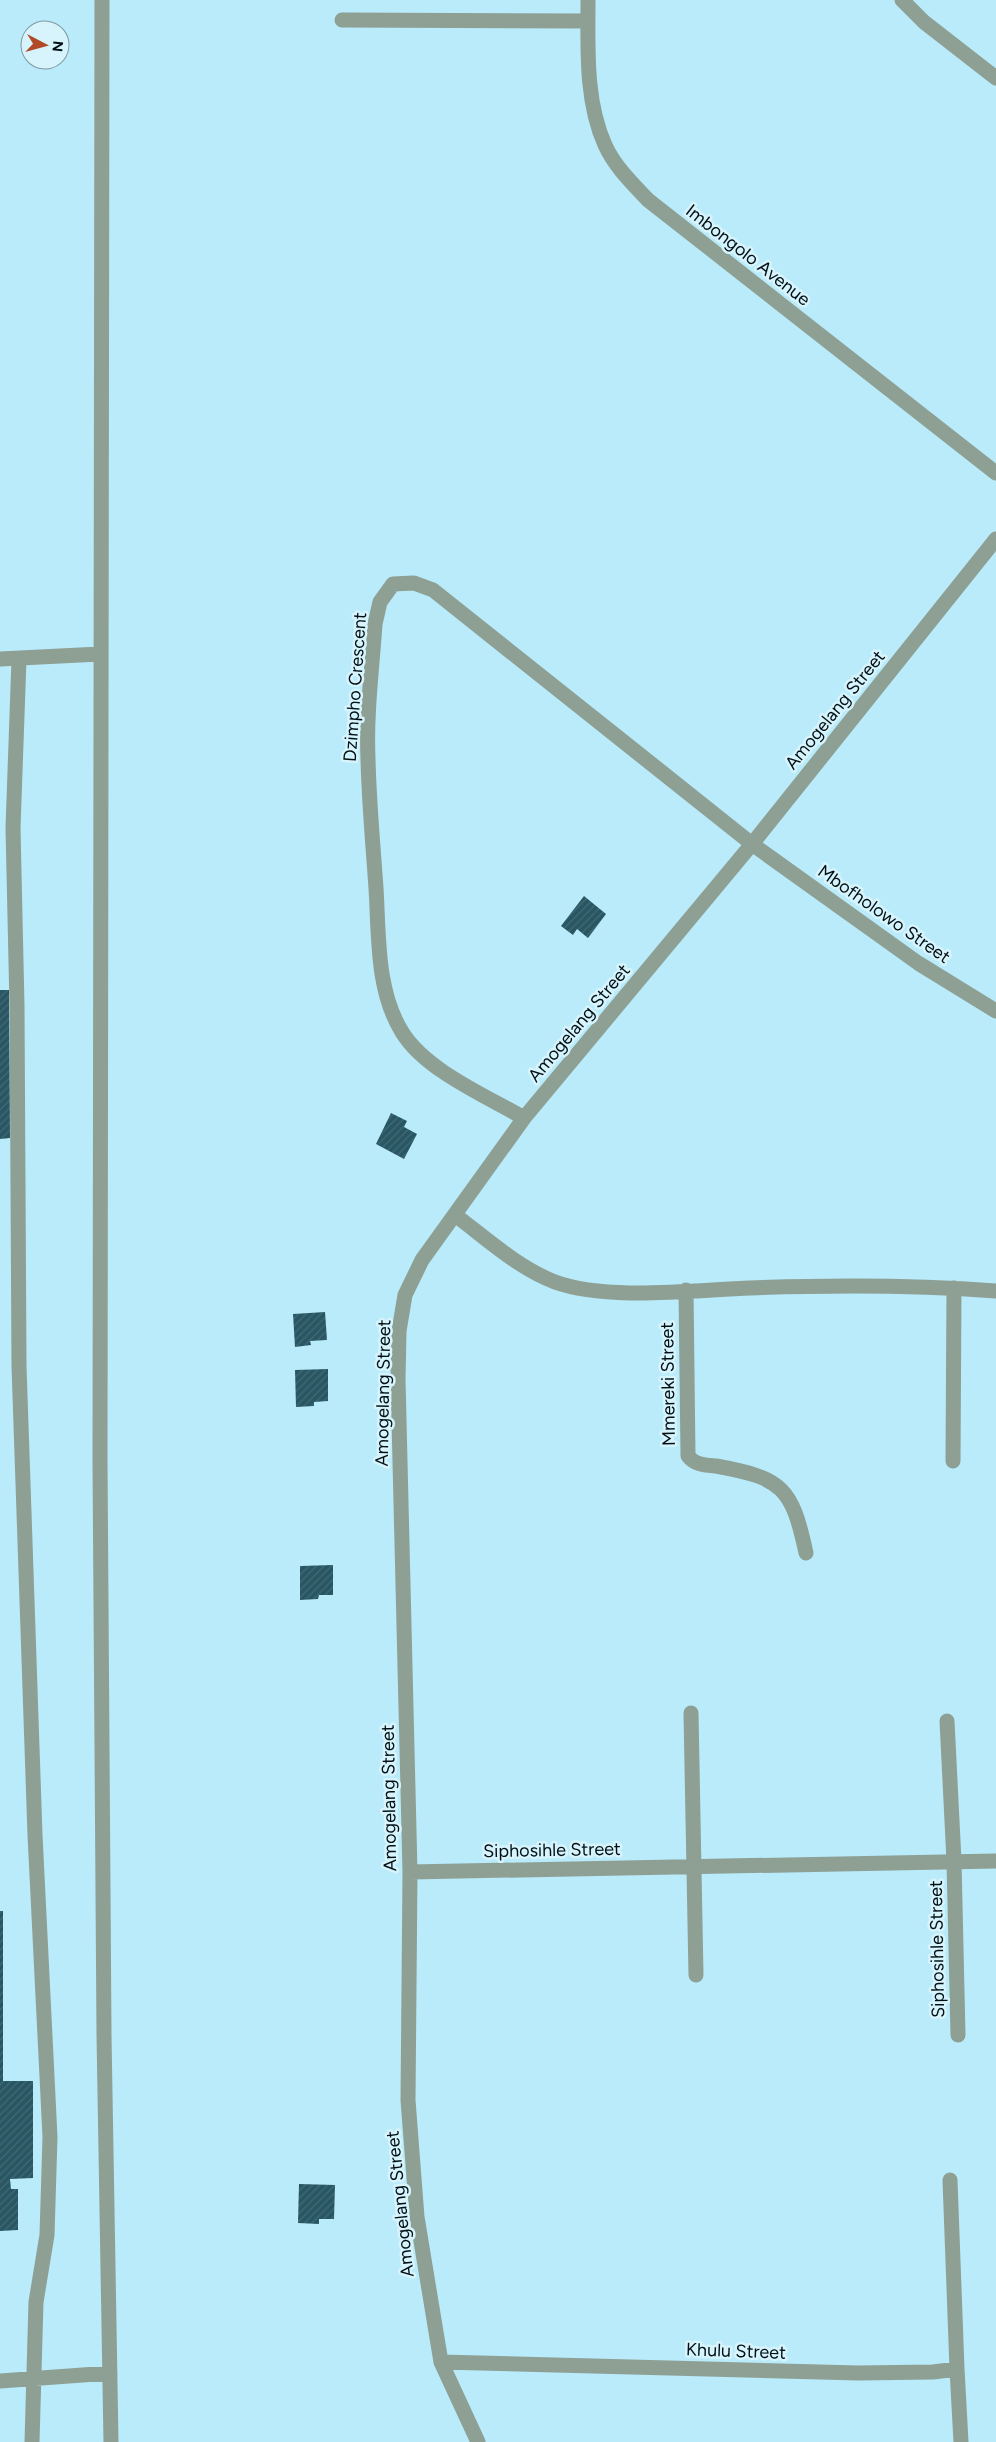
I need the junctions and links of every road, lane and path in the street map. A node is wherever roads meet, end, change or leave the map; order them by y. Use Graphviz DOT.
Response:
graph roads {
  1 [pos="102,0"];
  2 [pos="588,0"];
  3 [pos="902,0"];
  4 [pos="342,20"];
  5 [pos="588,21"];
  6 [pos="996,78"];
  7 [pos="996,473"];
  8 [pos="996,539"];
  9 [pos="100,654"];
  10 [pos="0,659"];
  11 [pos="18,659"];
  12 [pos="752,844"];
  13 [pos="996,1011"];
  14 [pos="524,1118"];
  15 [pos="455,1215"];
  16 [pos="954,1288"];
  17 [pos="686,1290"];
  18 [pos="996,1291"];
  19 [pos="953,1461"];
  20 [pos="806,1553"];
  21 [pos="691,1713"];
  22 [pos="947,1721"];
  23 [pos="954,1861"];
  24 [pos="996,1861"];
  25 [pos="695,1866"];
  26 [pos="410,1872"];
  27 [pos="696,1975"];
  28 [pos="958,2035"];
  29 [pos="950,2180"];
  30 [pos="442,2362"];
  31 [pos="957,2369"];
  32 [pos="110,2373"];
  33 [pos="33,2378"];
  34 [pos="0,2381"];
  35 [pos="32,2442"];
  36 [pos="111,2442"];
  37 [pos="478,2442"];
  38 [pos="961,2442"];
  1 -- 9 [label="street"];
  2 -- 5 [label="street, Imbongolo Avenue"];
  3 -- 6 [label="street"];
  4 -- 5 [label="street"];
  5 -- 7 [label="street, Imbongolo Avenue"];
  8 -- 12 [label="street, Amogelang Street"];
  9 -- 11 [label="street"];
  9 -- 32 [label="street"];
  10 -- 11 [label="street"];
  11 -- 33 [label="street"];
  12 -- 13 [label="street, Mbofholowo Street"];
  12 -- 14 [label="street, Amogelang Street"];
  12 -- 14 [label="street, Dzimpho Crescent"];
  14 -- 15 [label="street, Amogelang Street"];
  15 -- 17 [label="street"];
  15 -- 26 [label="street, Amogelang Street"];
  16 -- 17 [label="street"];
  16 -- 18 [label="street"];
  16 -- 19 [label="street"];
  17 -- 20 [label="street, Mmereki Street"];
  21 -- 25 [label="street"];
  22 -- 23 [label="street, Siphosihle Street"];
  23 -- 24 [label="street, Siphosihle Street"];
  23 -- 25 [label="street, Siphosihle Street"];
  23 -- 28 [label="street, Siphosihle Street"];
  25 -- 26 [label="street, Siphosihle Street"];
  25 -- 27 [label="street"];
  26 -- 30 [label="street, Amogelang Street"];
  29 -- 31 [label="street"];
  30 -- 31 [label="street, Khulu Street"];
  30 -- 37 [label="street, Amogelang Street"];
  31 -- 38 [label="street"];
  32 -- 33 [label="street"];
  32 -- 36 [label="street"];
  33 -- 34 [label="street"];
  33 -- 35 [label="street"];
}
